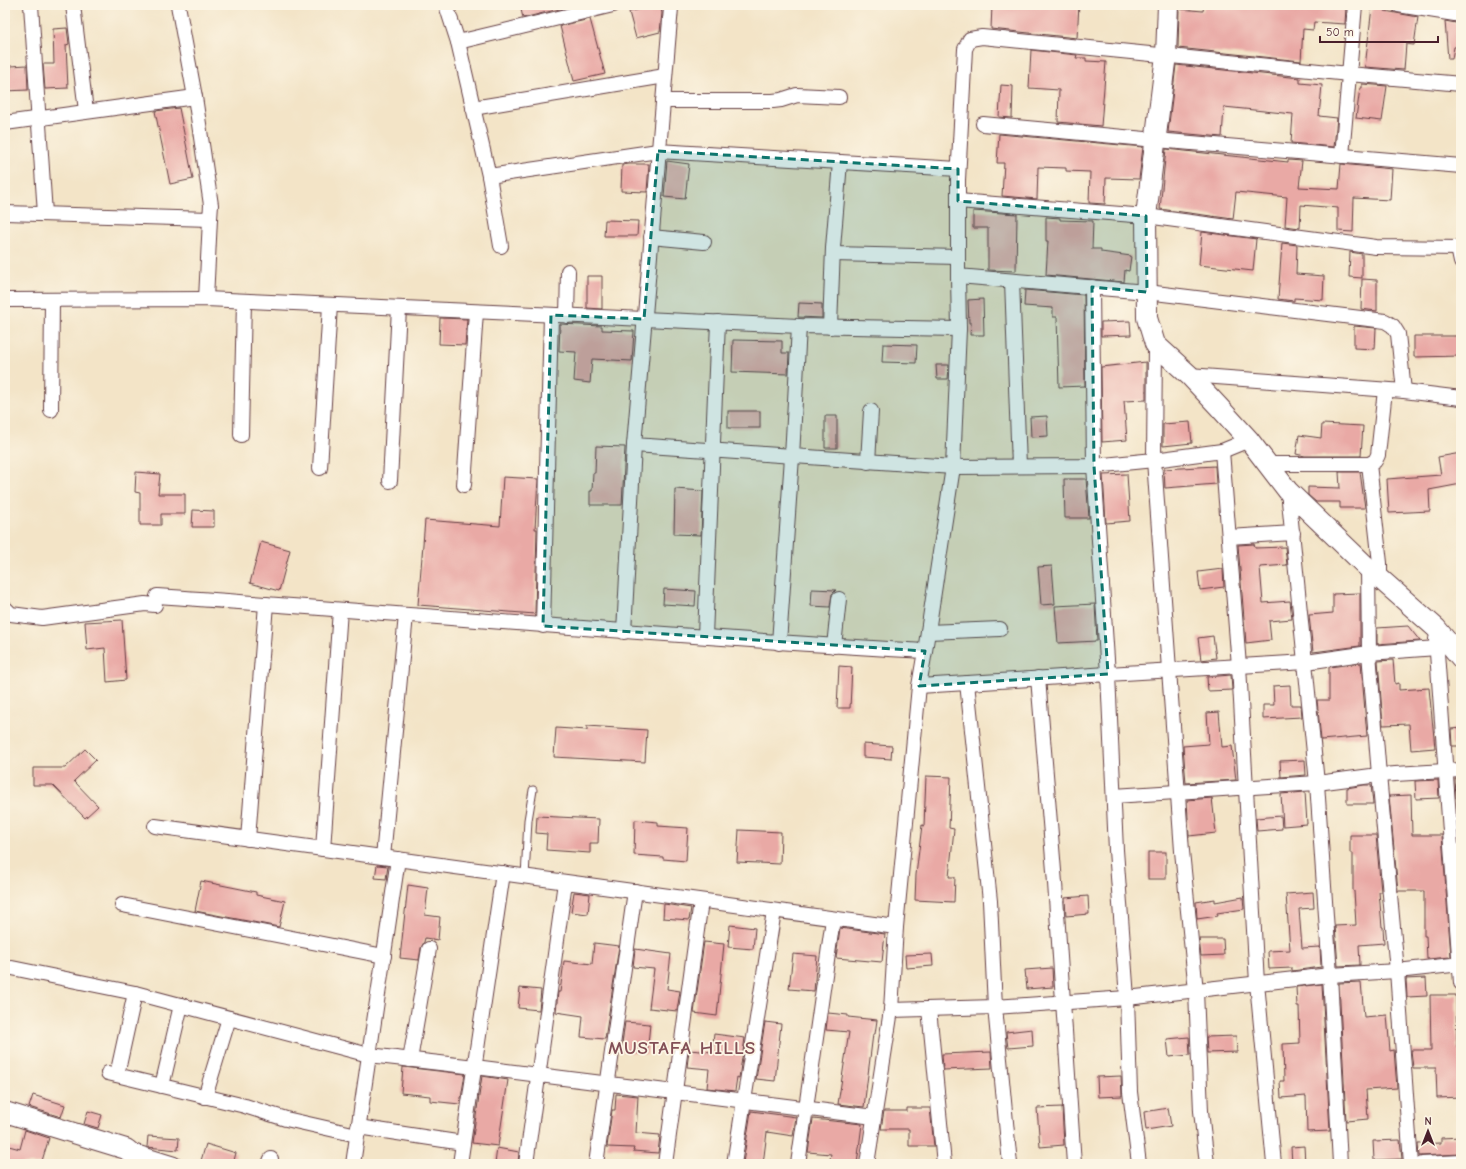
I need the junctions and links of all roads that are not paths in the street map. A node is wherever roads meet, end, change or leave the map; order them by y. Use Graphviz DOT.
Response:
graph roads {
  1 [pos="31,5"];
  2 [pos="73,5"];
  3 [pos="178,5"];
  4 [pos="446,5"];
  5 [pos="614,5"];
  6 [pos="670,5"];
  7 [pos="1168,5"];
  8 [pos="1355,5"];
  9 [pos="1398,5"];
  10 [pos="1461,15"];
  11 [pos="458,42"];
  12 [pos="1166,55"];
  13 [pos="1350,74"];
  14 [pos="665,76"];
  15 [pos="1461,84"];
  16 [pos="195,97"];
  17 [pos="839,97"];
  18 [pos="662,101"];
  19 [pos="472,108"];
  20 [pos="86,111"];
  21 [pos="39,118"];
  22 [pos="5,123"];
  23 [pos="983,124"];
  24 [pos="1156,140"];
  25 [pos="658,151"];
  26 [pos="1342,156"];
  27 [pos="840,162"];
  28 [pos="1461,166"];
  29 [pos="958,169"];
  30 [pos="489,176"];
  31 [pos="958,202"];
  32 [pos="5,213"];
  33 [pos="45,214"];
  34 [pos="1146,216"];
  35 [pos="210,218"];
  36 [pos="651,237"];
  37 [pos="704,242"];
  38 [pos="501,246"];
  39 [pos="1460,248"];
  40 [pos="833,254"];
  41 [pos="958,257"];
  42 [pos="1461,262"];
  43 [pos="568,271"];
  44 [pos="958,276"];
  45 [pos="1012,281"];
  46 [pos="1092,287"];
  47 [pos="1147,292"];
  48 [pos="206,299"];
  49 [pos="5,300"];
  50 [pos="52,300"];
  51 [pos="244,301"];
  52 [pos="330,305"];
  53 [pos="399,308"];
  54 [pos="476,312"];
  55 [pos="551,315"];
  56 [pos="567,316"];
  57 [pos="644,319"];
  58 [pos="718,322"];
  59 [pos="799,326"];
  60 [pos="830,327"];
  61 [pos="959,329"];
  62 [pos="1155,344"];
  63 [pos="1189,375"];
  64 [pos="1385,390"];
  65 [pos="1404,391"];
  66 [pos="1461,398"];
  67 [pos="51,410"];
  68 [pos="871,411"];
  69 [pos="241,435"];
  70 [pos="1248,440"];
  71 [pos="634,445"];
  72 [pos="711,451"];
  73 [pos="1222,451"];
  74 [pos="792,457"];
  75 [pos="1154,460"];
  76 [pos="868,462"];
  77 [pos="1267,464"];
  78 [pos="1369,464"];
  79 [pos="1019,466"];
  80 [pos="1094,466"];
  81 [pos="953,467"];
  82 [pos="320,468"];
  83 [pos="390,481"];
  84 [pos="464,485"];
  85 [pos="1288,491"];
  86 [pos="1293,533"];
  87 [pos="1229,537"];
  88 [pos="1374,574"];
  89 [pos="839,599"];
  90 [pos="266,604"];
  91 [pos="5,608"];
  92 [pos="340,610"];
  93 [pos="406,615"];
  94 [pos="543,626"];
  95 [pos="1436,628"];
  96 [pos="1000,629"];
  97 [pos="624,632"];
  98 [pos="928,632"];
  99 [pos="705,636"];
  100 [pos="779,643"];
  101 [pos="834,646"];
  102 [pos="1437,648"];
  103 [pos="926,651"];
  104 [pos="1369,653"];
  105 [pos="1461,658"];
  106 [pos="1306,662"];
  107 [pos="1239,666"];
  108 [pos="1169,670"];
  109 [pos="1108,674"];
  110 [pos="1038,678"];
  111 [pos="967,683"];
  112 [pos="919,686"];
  113 [pos="1461,770"];
  114 [pos="1447,771"];
  115 [pos="1379,775"];
  116 [pos="1317,783"];
  117 [pos="1246,788"];
  118 [pos="533,790"];
  119 [pos="1178,792"];
  120 [pos="1114,796"];
  121 [pos="155,826"];
  122 [pos="248,839"];
  123 [pos="323,849"];
  124 [pos="383,857"];
  125 [pos="398,859"];
  126 [pos="504,873"];
  127 [pos="525,876"];
  128 [pos="565,882"];
  129 [pos="635,891"];
  130 [pos="701,901"];
  131 [pos="122,905"];
  132 [pos="774,911"];
  133 [pos="833,919"];
  134 [pos="896,927"];
  135 [pos="430,949"];
  136 [pos="384,956"];
  137 [pos="1460,964"];
  138 [pos="12,968"];
  139 [pos="1397,970"];
  140 [pos="1330,975"];
  141 [pos="1257,983"];
  142 [pos="1461,983"];
  143 [pos="1196,991"];
  144 [pos="135,993"];
  145 [pos="1127,998"];
  146 [pos="1063,1002"];
  147 [pos="181,1005"];
  148 [pos="995,1007"];
  149 [pos="929,1009"];
  150 [pos="891,1010"];
  151 [pos="229,1018"];
  152 [pos="369,1055"];
  153 [pos="410,1060"];
  154 [pos="474,1067"];
  155 [pos="539,1074"];
  156 [pos="608,1083"];
  157 [pos="162,1086"];
  158 [pos="675,1092"];
  159 [pos="205,1097"];
  160 [pos="744,1100"];
  161 [pos="805,1108"];
  162 [pos="5,1112"];
  163 [pos="874,1117"];
  164 [pos="358,1131"];
  165 [pos="463,1143"];
  166 [pos="130,1156"];
  167 [pos="1461,1162"];
  168 [pos="174,1164"];
  169 [pos="352,1164"];
  170 [pos="460,1164"];
  171 [pos="526,1164"];
  172 [pos="596,1164"];
  173 [pos="665,1164"];
  174 [pos="734,1164"];
  175 [pos="798,1164"];
  176 [pos="867,1164"];
  177 [pos="944,1164"];
  178 [pos="1010,1164"];
  179 [pos="1074,1164"];
  180 [pos="1139,1164"];
  181 [pos="1207,1164"];
  182 [pos="1274,1164"];
  183 [pos="1340,1164"];
  184 [pos="1411,1164"];
  185 [pos="1422,1164"];
  1 -- 21 [label="street"];
  2 -- 20 [label="street"];
  3 -- 16 [label="street"];
  4 -- 11 [label="street"];
  5 -- 11 [label="street"];
  6 -- 14 [label="street"];
  7 -- 12 [label="street"];
  8 -- 13 [label="street"];
  9 -- 10 [label="street"];
  11 -- 19 [label="street"];
  12 -- 13 [label="street"];
  12 -- 24 [label="street"];
  12 -- 29 [label="street"];
  13 -- 15 [label="street"];
  13 -- 26 [label="street"];
  14 -- 18 [label="street"];
  14 -- 19 [label="street"];
  16 -- 20 [label="street"];
  16 -- 35 [label="street"];
  17 -- 18 [label="street"];
  18 -- 25 [label="street"];
  19 -- 30 [label="street"];
  20 -- 21 [label="street"];
  21 -- 22 [label="street"];
  21 -- 33 [label="street"];
  23 -- 24 [label="street"];
  24 -- 26 [label="street"];
  24 -- 34 [label="street"];
  25 -- 27 [label="street"];
  25 -- 30 [label="street"];
  25 -- 36 [label="street"];
  26 -- 28 [label="street"];
  27 -- 29 [label="street"];
  27 -- 40 [label="street"];
  29 -- 31 [label="street"];
  30 -- 38 [label="street"];
  31 -- 34 [label="street"];
  31 -- 41 [label="street"];
  32 -- 33 [label="street"];
  33 -- 35 [label="street"];
  34 -- 39 [label="street"];
  34 -- 47 [label="street"];
  35 -- 48 [label="street"];
  36 -- 37 [label="street"];
  36 -- 57 [label="street"];
  39 -- 42 [label="street"];
  40 -- 41 [label="street"];
  40 -- 60 [label="street"];
  41 -- 44 [label="street"];
  43 -- 56 [label="street"];
  44 -- 45 [label="street"];
  44 -- 61 [label="street"];
  45 -- 46 [label="street"];
  45 -- 79 [label="street"];
  46 -- 47 [label="street"];
  46 -- 80 [label="street"];
  47 -- 62 [label="street"];
  47 -- 65 [label="street"];
  48 -- 50 [label="street"];
  48 -- 51 [label="street"];
  49 -- 50 [label="street"];
  50 -- 67 [label="street"];
  51 -- 52 [label="street"];
  51 -- 69 [label="street"];
  52 -- 53 [label="street"];
  52 -- 82 [label="street"];
  53 -- 54 [label="street"];
  53 -- 83 [label="street"];
  54 -- 55 [label="street"];
  54 -- 84 [label="street"];
  55 -- 56 [label="street"];
  55 -- 94 [label="street"];
  56 -- 57 [label="street"];
  57 -- 58 [label="street"];
  57 -- 71 [label="street"];
  58 -- 59 [label="street"];
  58 -- 72 [label="street"];
  59 -- 60 [label="street"];
  59 -- 74 [label="street"];
  60 -- 61 [label="street"];
  61 -- 81 [label="street"];
  62 -- 63 [label="street"];
  62 -- 75 [label="street"];
  63 -- 64 [label="street"];
  63 -- 70 [label="street"];
  64 -- 65 [label="street"];
  64 -- 78 [label="street"];
  65 -- 66 [label="street"];
  68 -- 76 [label="street"];
  70 -- 73 [label="street"];
  70 -- 77 [label="street"];
  71 -- 72 [label="street"];
  71 -- 97 [label="street"];
  72 -- 74 [label="street"];
  72 -- 99 [label="street"];
  73 -- 75 [label="street"];
  73 -- 87 [label="street"];
  74 -- 76 [label="street"];
  74 -- 100 [label="street"];
  75 -- 80 [label="street"];
  75 -- 108 [label="street"];
  76 -- 81 [label="street"];
  77 -- 78 [label="street"];
  77 -- 85 [label="street"];
  78 -- 88 [label="street"];
  79 -- 80 [label="street"];
  79 -- 81 [label="street"];
  80 -- 109 [label="street"];
  81 -- 98 [label="street"];
  85 -- 86 [label="street"];
  85 -- 88 [label="street"];
  86 -- 87 [label="street"];
  86 -- 106 [label="street"];
  87 -- 107 [label="street"];
  88 -- 95 [label="street"];
  88 -- 104 [label="street"];
  89 -- 101 [label="street"];
  90 -- 91 [label="street"];
  90 -- 92 [label="street"];
  90 -- 122 [label="street"];
  92 -- 93 [label="street"];
  92 -- 123 [label="street"];
  93 -- 94 [label="street"];
  93 -- 124 [label="street"];
  94 -- 97 [label="street"];
  95 -- 102 [label="street"];
  95 -- 105 [label="street"];
  96 -- 98 [label="street"];
  97 -- 99 [label="street"];
  98 -- 103 [label="street"];
  99 -- 100 [label="street"];
  100 -- 101 [label="street"];
  101 -- 103 [label="street"];
  102 -- 104 [label="street"];
  102 -- 114 [label="street"];
  103 -- 112 [label="street"];
  104 -- 106 [label="street"];
  104 -- 115 [label="street"];
  106 -- 107 [label="street"];
  106 -- 116 [label="street"];
  107 -- 108 [label="street"];
  107 -- 117 [label="street"];
  108 -- 109 [label="street"];
  108 -- 119 [label="street"];
  109 -- 110 [label="street"];
  109 -- 120 [label="street"];
  110 -- 111 [label="street"];
  110 -- 146 [label="street"];
  111 -- 112 [label="street"];
  111 -- 148 [label="street"];
  112 -- 134 [label="street"];
  113 -- 114 [label="street"];
  114 -- 115 [label="street"];
  114 -- 137 [label="street"];
  115 -- 116 [label="street"];
  115 -- 139 [label="street"];
  116 -- 117 [label="street"];
  116 -- 140 [label="street"];
  117 -- 119 [label="street"];
  117 -- 141 [label="street"];
  118 -- 127 [label="lane"];
  119 -- 120 [label="street"];
  119 -- 143 [label="street"];
  120 -- 145 [label="street"];
  121 -- 122 [label="street"];
  122 -- 123 [label="street"];
  123 -- 124 [label="street"];
  124 -- 125 [label="street"];
  125 -- 126 [label="street"];
  125 -- 136 [label="street"];
  126 -- 127 [label="street"];
  126 -- 154 [label="street"];
  127 -- 128 [label="street"];
  128 -- 129 [label="street"];
  128 -- 155 [label="street"];
  129 -- 130 [label="street"];
  129 -- 156 [label="street"];
  130 -- 132 [label="street"];
  130 -- 158 [label="street"];
  131 -- 136 [label="street"];
  132 -- 133 [label="street"];
  132 -- 160 [label="street"];
  133 -- 134 [label="street"];
  133 -- 161 [label="street"];
  134 -- 150 [label="street"];
  135 -- 153 [label="street"];
  136 -- 152 [label="street"];
  137 -- 139 [label="street"];
  137 -- 142 [label="street"];
  138 -- 144 [label="street"];
  139 -- 140 [label="street"];
  139 -- 184 [label="street"];
  140 -- 141 [label="street"];
  140 -- 183 [label="street"];
  141 -- 143 [label="street"];
  141 -- 182 [label="street"];
  143 -- 145 [label="street"];
  143 -- 181 [label="street"];
  144 -- 147 [label="street"];
  144 -- 157 [label="street"];
  145 -- 146 [label="street"];
  145 -- 180 [label="street"];
  146 -- 148 [label="street"];
  146 -- 179 [label="street"];
  147 -- 151 [label="street"];
  147 -- 157 [label="street"];
  148 -- 149 [label="street"];
  148 -- 178 [label="street"];
  149 -- 150 [label="street"];
  149 -- 177 [label="street"];
  150 -- 163 [label="street"];
  151 -- 152 [label="street"];
  151 -- 159 [label="street"];
  152 -- 153 [label="street"];
  152 -- 164 [label="street"];
  153 -- 154 [label="street"];
  154 -- 155 [label="street"];
  154 -- 165 [label="street"];
  155 -- 156 [label="street"];
  155 -- 171 [label="street"];
  156 -- 158 [label="street"];
  156 -- 172 [label="street"];
  157 -- 159 [label="street"];
  158 -- 160 [label="street"];
  158 -- 173 [label="street"];
  159 -- 164 [label="street"];
  160 -- 161 [label="street"];
  160 -- 174 [label="street"];
  161 -- 163 [label="street"];
  161 -- 175 [label="street"];
  162 -- 166 [label="street"];
  163 -- 176 [label="street"];
  164 -- 165 [label="street"];
  164 -- 169 [label="street"];
  165 -- 170 [label="street"];
  166 -- 168 [label="street"];
  167 -- 185 [label="street"];
}
